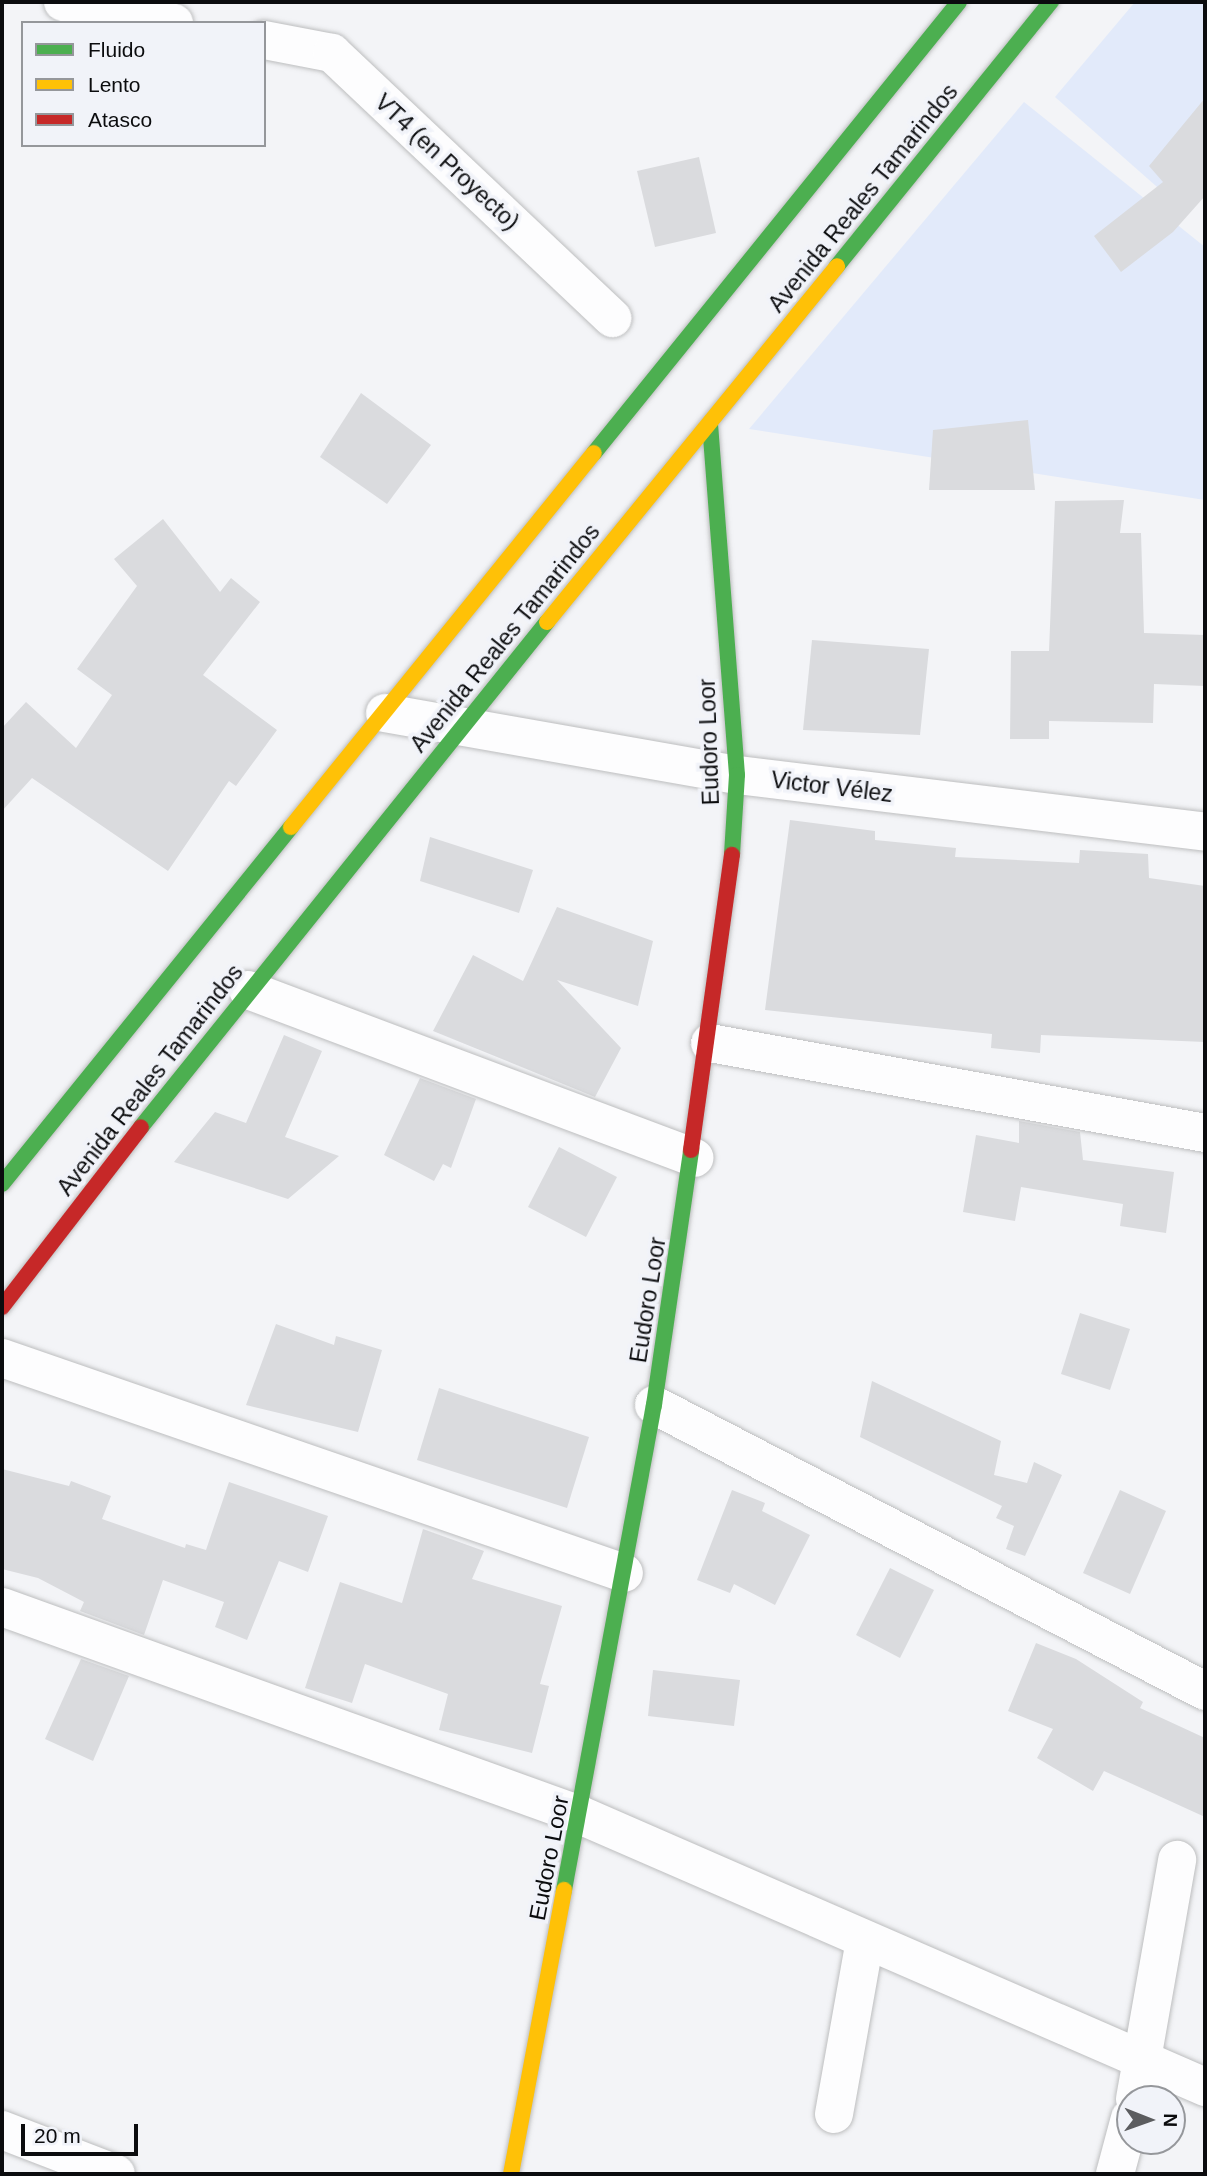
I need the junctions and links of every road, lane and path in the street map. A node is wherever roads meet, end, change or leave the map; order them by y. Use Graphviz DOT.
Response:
graph roads {
  1 [pos="63,2"];
  2 [pos="959,2"];
  3 [pos="1051,2"];
  4 [pos="163,21"];
  5 [pos="266,40"];
  6 [pos="612,318"];
  7 [pos="710,424"];
  8 [pos="384,713"];
  9 [pos="462,726"];
  10 [pos="737,775"];
  11 [pos="1205,832"];
  12 [pos="248,990"];
  13 [pos="710,1043"];
  14 [pos="1205,1133"];
  15 [pos="694,1158"];
  16 [pos="2,1184"];
  17 [pos="2,1307"];
  18 [pos="2,1358"];
  19 [pos="654,1405"];
  20 [pos="624,1573"];
  21 [pos="2,1607"];
  22 [pos="1205,1691"];
  23 [pos="580,1815"];
  24 [pos="1177,1860"];
  25 [pos="864,1940"];
  26 [pos="1144,2061"];
  27 [pos="1138,2085"];
  28 [pos="1205,2087"];
  29 [pos="834,2114"];
  30 [pos="2,2130"];
  31 [pos="1120,2155"];
  32 [pos="116,2174"];
  33 [pos="511,2174"];
  34 [pos="1115,2174"];
  1 -- 4 [label="street"];
  2 -- 8 [label="main road, Avenida Reales Tamarindos"];
  3 -- 7 [label="main road, Avenida Reales Tamarindos"];
  5 -- 6 [label="street, VT4 (en Proyecto)"];
  7 -- 9 [label="main road, Avenida Reales Tamarindos"];
  7 -- 10 [label="main road, Eudoro Loor"];
  8 -- 9 [label="street, Victor Vélez"];
  8 -- 16 [label="main road, Avenida Reales Tamarindos"];
  9 -- 10 [label="street, Victor Vélez"];
  9 -- 12 [label="main road, Avenida Reales Tamarindos"];
  10 -- 11 [label="street, Victor Vélez"];
  10 -- 13 [label="main road, Eudoro Loor"];
  12 -- 15 [label="street"];
  12 -- 17 [label="main road, Avenida Reales Tamarindos"];
  13 -- 14 [label="street"];
  13 -- 15 [label="main road, Eudoro Loor"];
  15 -- 19 [label="main road, Eudoro Loor"];
  18 -- 20 [label="street"];
  19 -- 20 [label="main road, Eudoro Loor"];
  19 -- 22 [label="street"];
  20 -- 23 [label="main road, Eudoro Loor"];
  21 -- 23 [label="street"];
  23 -- 25 [label="street"];
  23 -- 33 [label="main road, Eudoro Loor"];
  24 -- 26 [label="street"];
  25 -- 26 [label="street"];
  25 -- 29 [label="street"];
  26 -- 27 [label="street"];
  26 -- 28 [label="street"];
  30 -- 32 [label="street"];
  31 -- 34 [label="street"];
}
